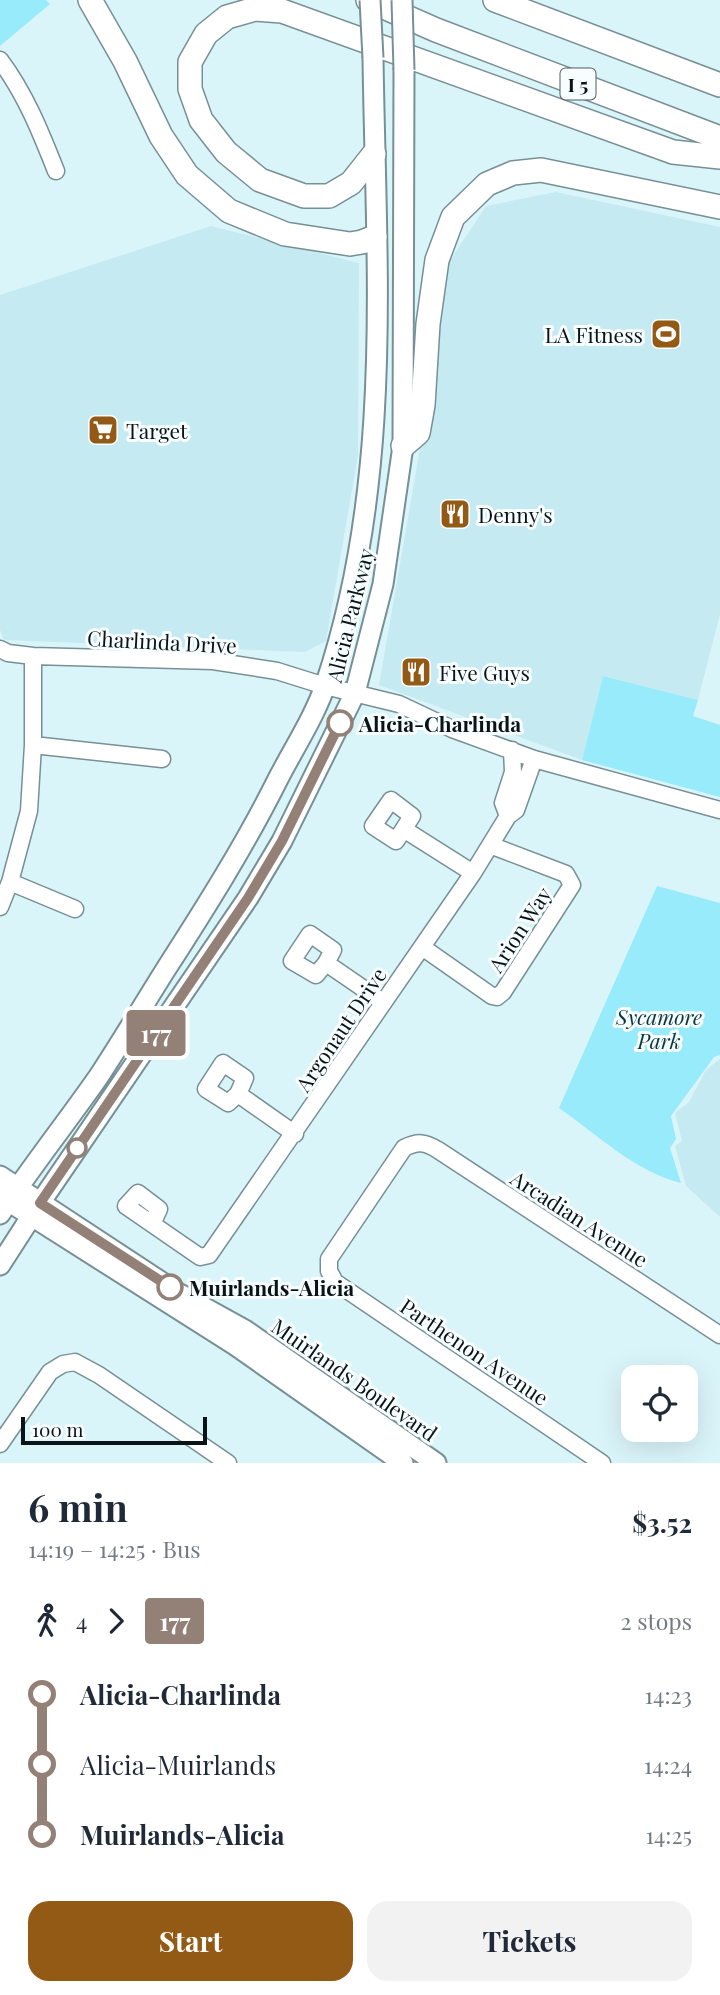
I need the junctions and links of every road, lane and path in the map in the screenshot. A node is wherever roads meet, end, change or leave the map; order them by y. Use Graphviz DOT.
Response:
graph roads {
  1 [pos="90,0"];
  2 [pos="369,0"];
  3 [pos="402,0"];
  4 [pos="495,0"];
  5 [pos="0,60"];
  6 [pos="720,85"];
  7 [pos="720,138"];
  8 [pos="374,154"];
  9 [pos="720,157"];
  10 [pos="56,171"];
  11 [pos="720,207"];
  12 [pos="405,233"];
  13 [pos="369,240"];
  14 [pos="402,453"];
  15 [pos="373,455"];
  16 [pos="0,649"];
  17 [pos="33,656"];
  18 [pos="325,686"];
  19 [pos="355,693"];
  20 [pos="33,745"];
  21 [pos="512,750"];
  22 [pos="162,759"];
  23 [pos="534,759"];
  24 [pos="720,810"];
  25 [pos="508,816"];
  26 [pos="405,830"];
  27 [pos="490,845"];
  28 [pos="473,873"];
  29 [pos="10,882"];
  30 [pos="0,907"];
  31 [pos="75,909"];
  32 [pos="422,947"];
  33 [pos="326,963"];
  34 [pos="383,1002"];
  35 [pos="238,1094"];
  36 [pos="295,1134"];
  37 [pos="415,1142"];
  38 [pos="0,1175"];
  39 [pos="6,1200"];
  40 [pos="36,1209"];
  41 [pos="152,1224"];
  42 [pos="0,1265"];
  43 [pos="720,1335"];
  44 [pos="0,1444"];
  45 [pos="228,1463"];
  46 [pos="403,1463"];
  47 [pos="436,1463"];
  48 [pos="602,1463"];
  1 -- 13 [label="highway"];
  2 -- 7 [label="highway, I 5"];
  2 -- 8 [label="main road, Alicia Parkway, bridge"];
  3 -- 12 [label="main road, Alicia Parkway, bridge"];
  4 -- 6 [label="highway, I 5"];
  5 -- 10 [label="street"];
  8 -- 9 [label="highway"];
  8 -- 13 [label="main road, Alicia Parkway"];
  11 -- 14 [label="highway"];
  12 -- 13 [label="main road"];
  12 -- 14 [label="main road, Alicia Parkway"];
  13 -- 15 [label="main road, Alicia Parkway"];
  14 -- 15 [label="main road"];
  14 -- 19 [label="main road, Alicia Parkway"];
  15 -- 18 [label="main road, Alicia Parkway"];
  16 -- 17 [label="street, Charlinda Drive"];
  17 -- 18 [label="street, Charlinda Drive"];
  17 -- 20 [label="street"];
  18 -- 19 [label="street, Charlinda Drive"];
  18 -- 39 [label="main road, Alicia Parkway"];
  19 -- 21 [label="street, Charlinda Drive"];
  19 -- 40 [label="main road, Alicia Parkway"];
  20 -- 22 [label="street"];
  20 -- 29 [label="street"];
  21 -- 23 [label="street, Charlinda Drive"];
  21 -- 25 [label="street, Argonaut Drive"];
  23 -- 24 [label="street, Charlinda Drive"];
  23 -- 25 [label="street, Argonaut Drive"];
  25 -- 27 [label="street, Argonaut Drive"];
  26 -- 28 [label="street"];
  27 -- 28 [label="street, Argonaut Drive"];
  27 -- 32 [label="street, Arion Way"];
  28 -- 32 [label="street, Argonaut Drive"];
  29 -- 30 [label="street"];
  29 -- 31 [label="street"];
  32 -- 34 [label="street, Argonaut Drive"];
  33 -- 34 [label="street"];
  34 -- 36 [label="street, Argonaut Drive"];
  35 -- 36 [label="street"];
  36 -- 41 [label="street, Argonaut Drive"];
  37 -- 43 [label="street, Arcadian Avenue"];
  37 -- 48 [label="street, Parthenon Avenue"];
  38 -- 39 [label="main road, Muirlands Boulevard"];
  39 -- 40 [label="main road, Muirlands Boulevard"];
  40 -- 42 [label="main road, Alicia Parkway"];
  40 -- 46 [label="main road, Muirlands Boulevard"];
  40 -- 47 [label="main road, Muirlands Boulevard"];
  44 -- 45 [label="street"];
}
